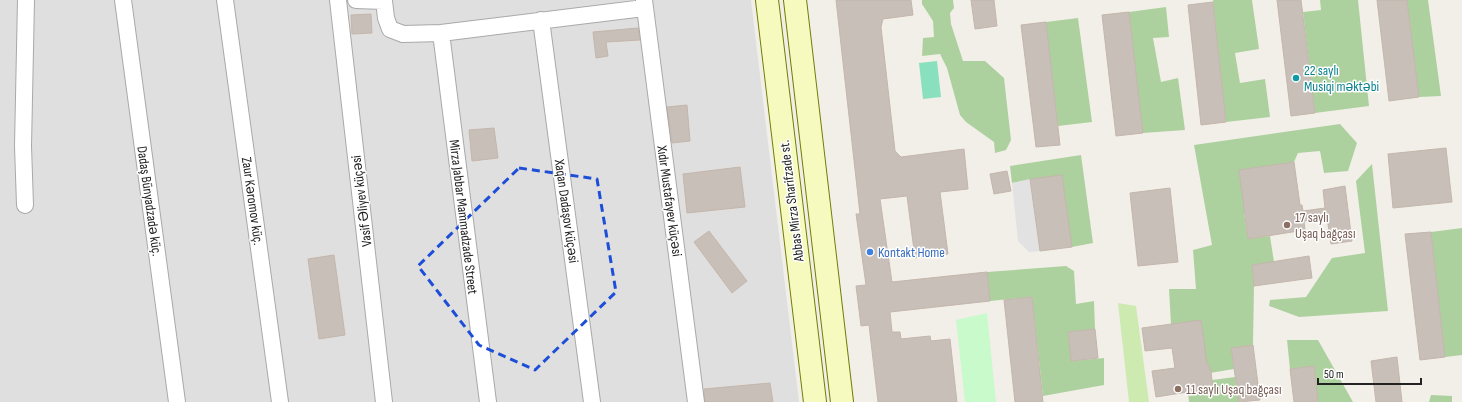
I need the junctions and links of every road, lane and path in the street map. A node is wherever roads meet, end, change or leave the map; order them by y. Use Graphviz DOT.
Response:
graph roads {
  1 [pos="26,0"];
  2 [pos="123,0"];
  3 [pos="226,0"];
  4 [pos="338,0"];
  5 [pos="356,0"];
  6 [pos="767,0"];
  7 [pos="795,0"];
  8 [pos="389,1"];
  9 [pos="644,4"];
  10 [pos="541,20"];
  11 [pos="441,33"];
  12 [pos="818,202"];
  13 [pos="25,205"];
  14 [pos="792,205"];
  15 [pos="177,402"];
  16 [pos="280,402"];
  17 [pos="384,402"];
  18 [pos="488,402"];
  19 [pos="592,402"];
  20 [pos="696,402"];
  21 [pos="815,402"];
  22 [pos="842,402"];
  1 -- 13 [label="street"];
  2 -- 15 [label="street, Dadaş Bünyadzadə küç."];
  3 -- 16 [label="street, Zaur Kəromov küç."];
  4 -- 17 [label="street, Vasif Əliyev küçəsi"];
  5 -- 8 [label="street"];
  6 -- 14 [label="main road, Abbas Mirza Sharifzade st."];
  7 -- 12 [label="main road, Abbas Mirza Sharifzade st."];
  8 -- 11 [label="street"];
  9 -- 10 [label="street"];
  9 -- 20 [label="street, Xıdır Mustafayev küçəsi"];
  10 -- 11 [label="street"];
  10 -- 19 [label="street, Xaqan Dadaşov küçəsi"];
  11 -- 18 [label="street, Mirza Jabbar Mammadzade Street"];
  12 -- 14 [label="main road"];
  12 -- 22 [label="main road, Abbas Mirza Sharifzade st."];
  14 -- 21 [label="main road, Abbas Mirza Sharifzade st."];
}
